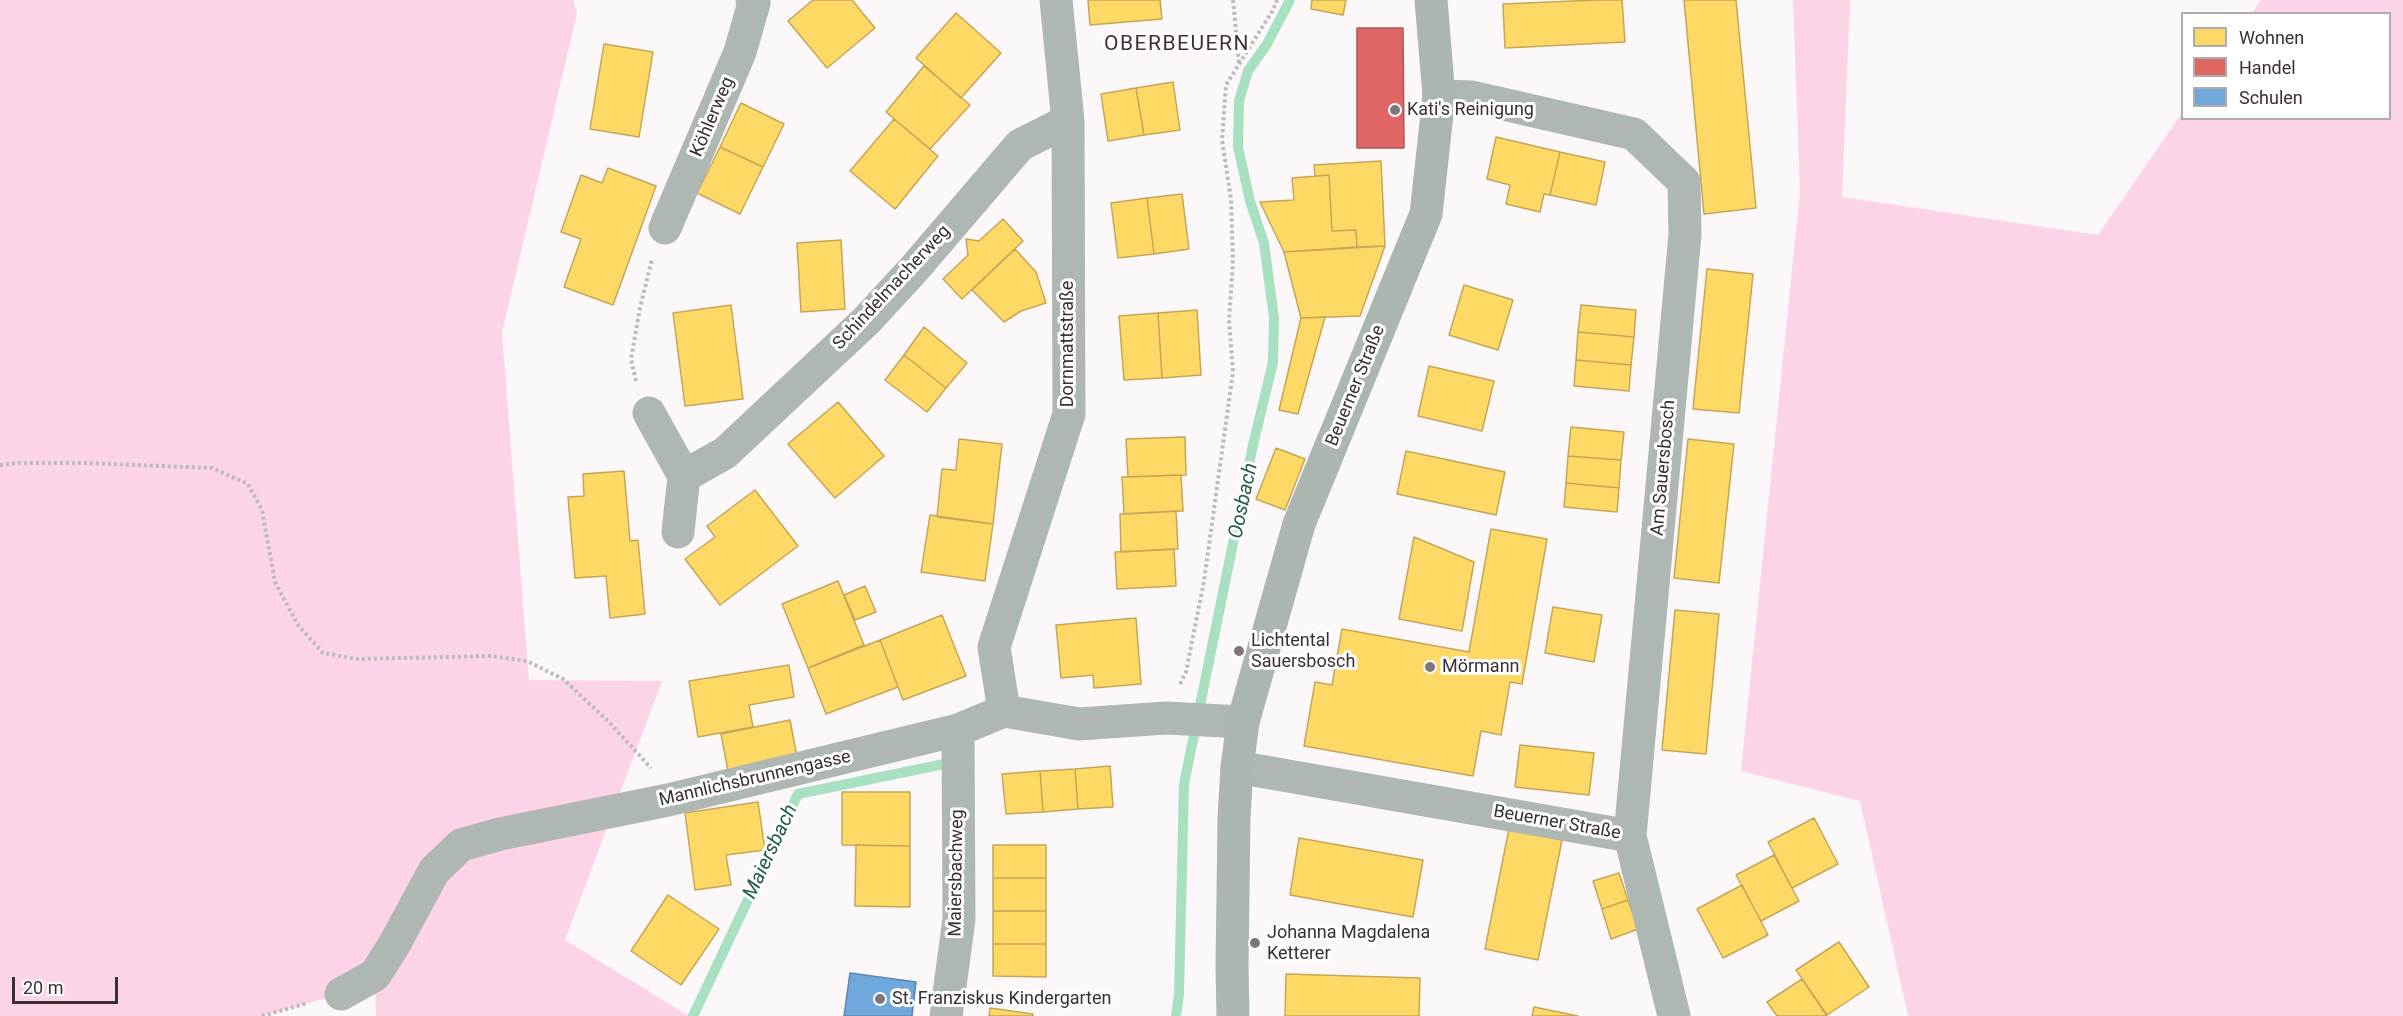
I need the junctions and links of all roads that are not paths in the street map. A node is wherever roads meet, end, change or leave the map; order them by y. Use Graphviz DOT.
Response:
graph roads {
  1 [pos="1056,0"];
  2 [pos="1431,0"];
  3 [pos="755,1"];
  4 [pos="1438,96"];
  5 [pos="1068,121"];
  6 [pos="664,228"];
  7 [pos="649,413"];
  8 [pos="684,476"];
  9 [pos="678,532"];
  10 [pos="1004,711"];
  11 [pos="1228,722"];
  12 [pos="958,730"];
  13 [pos="1237,767"];
  14 [pos="1630,836"];
  15 [pos="341,994"];
  16 [pos="946,1016"];
  17 [pos="1233,1016"];
  18 [pos="1674,1016"];
  1 -- 5 [label="street, Dornmattstraße"];
  2 -- 4 [label="main road, Beuerner Straße"];
  3 -- 6 [label="street, Köhlerweg"];
  4 -- 11 [label="main road, Beuerner Straße"];
  4 -- 14 [label="street, Am Sauersbosch"];
  5 -- 8 [label="street, Schindelmacherweg"];
  5 -- 10 [label="street, Dornmattstraße"];
  7 -- 8 [label="street"];
  8 -- 9 [label="street"];
  10 -- 11 [label="street"];
  10 -- 12 [label="street, Mannlichsbrunnengasse"];
  11 -- 13 [label="main road, Beuerner Straße"];
  12 -- 15 [label="street, Mannlichsbrunnengasse"];
  12 -- 16 [label="street, Maiersbachweg"];
  13 -- 14 [label="street, Beuerner Straße"];
  13 -- 17 [label="main road, Beuerner Straße"];
  14 -- 18 [label="street, Am Sauersbosch"];
}
